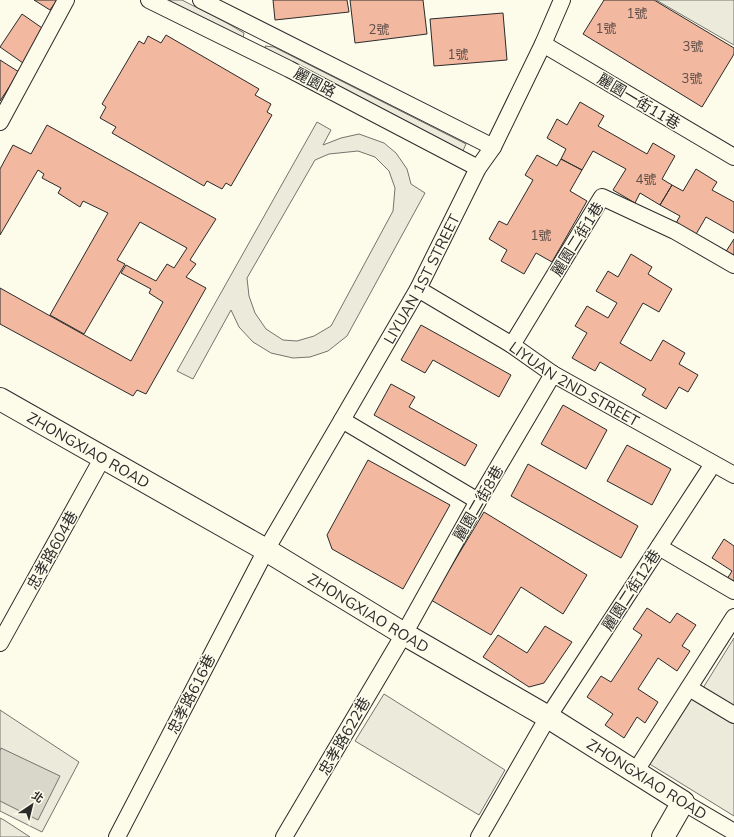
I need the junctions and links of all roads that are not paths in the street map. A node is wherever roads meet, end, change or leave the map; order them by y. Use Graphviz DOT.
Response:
graph roads {
  1 [pos="66,0"];
  2 [pos="149,0"];
  3 [pos="201,0"];
  4 [pos="562,0"];
  5 [pos="544,44"];
  6 [pos="0,122"];
  7 [pos="493,147"];
  8 [pos="734,157"];
  9 [pos="478,168"];
  10 [pos="734,265"];
  11 [pos="418,288"];
  12 [pos="512,345"];
  13 [pos="553,374"];
  14 [pos="0,399"];
  15 [pos="342,420"];
  16 [pos="103,457"];
  17 [pos="713,464"];
  18 [pos="734,475"];
  19 [pos="478,501"];
  20 [pos="659,547"];
  21 [pos="266,550"];
  22 [pos="734,591"];
  23 [pos="734,617"];
  24 [pos="404,634"];
  25 [pos="0,643"];
  26 [pos="689,688"];
  27 [pos="734,715"];
  28 [pos="548,717"];
  29 [pos="635,772"];
  30 [pos="683,802"];
  31 [pos="734,832"];
  32 [pos="117,837"];
  33 [pos="284,837"];
  34 [pos="479,837"];
  35 [pos="663,837"];
  1 -- 6 [label="street"];
  2 -- 9 [label="street, 麗園路"];
  3 -- 7 [label="street, 麗園路"];
  4 -- 5 [label="street, LIYUAN 1ST STREET"];
  5 -- 7 [label="street, LIYUAN 1ST STREET"];
  5 -- 8 [label="street, 麗園一街11巷"];
  7 -- 9 [label="street, LIYUAN 1ST STREET"];
  9 -- 11 [label="street, LIYUAN 1ST STREET"];
  10 -- 12 [label="street, 麗園二街1巷"];
  11 -- 12 [label="street, LIYUAN 2ND STREET"];
  11 -- 15 [label="street, LIYUAN 1ST STREET"];
  12 -- 13 [label="street, LIYUAN 2ND STREET"];
  13 -- 17 [label="street, LIYUAN 2ND STREET"];
  13 -- 19 [label="street, 麗園二街8巷"];
  14 -- 16 [label="street, ZHONGXIAO ROAD"];
  15 -- 19 [label="street"];
  15 -- 21 [label="street, LIYUAN 1ST STREET"];
  16 -- 21 [label="street, ZHONGXIAO ROAD"];
  16 -- 25 [label="street, 忠孝路604巷"];
  17 -- 18 [label="street, LIYUAN 2ND STREET"];
  17 -- 20 [label="street, 麗園二街12巷"];
  19 -- 24 [label="street, 麗園二街8巷"];
  20 -- 22 [label="street"];
  20 -- 28 [label="street, 麗園二街12巷"];
  21 -- 24 [label="street, ZHONGXIAO ROAD"];
  21 -- 32 [label="street, 忠孝路616巷"];
  23 -- 26 [label="street"];
  24 -- 28 [label="street, ZHONGXIAO ROAD"];
  24 -- 33 [label="street, 忠孝路622巷"];
  26 -- 27 [label="street"];
  26 -- 29 [label="street"];
  28 -- 29 [label="street, ZHONGXIAO ROAD"];
  28 -- 34 [label="street"];
  29 -- 30 [label="street, ZHONGXIAO ROAD"];
  30 -- 31 [label="street, ZHONGXIAO ROAD"];
  30 -- 35 [label="street"];
}
